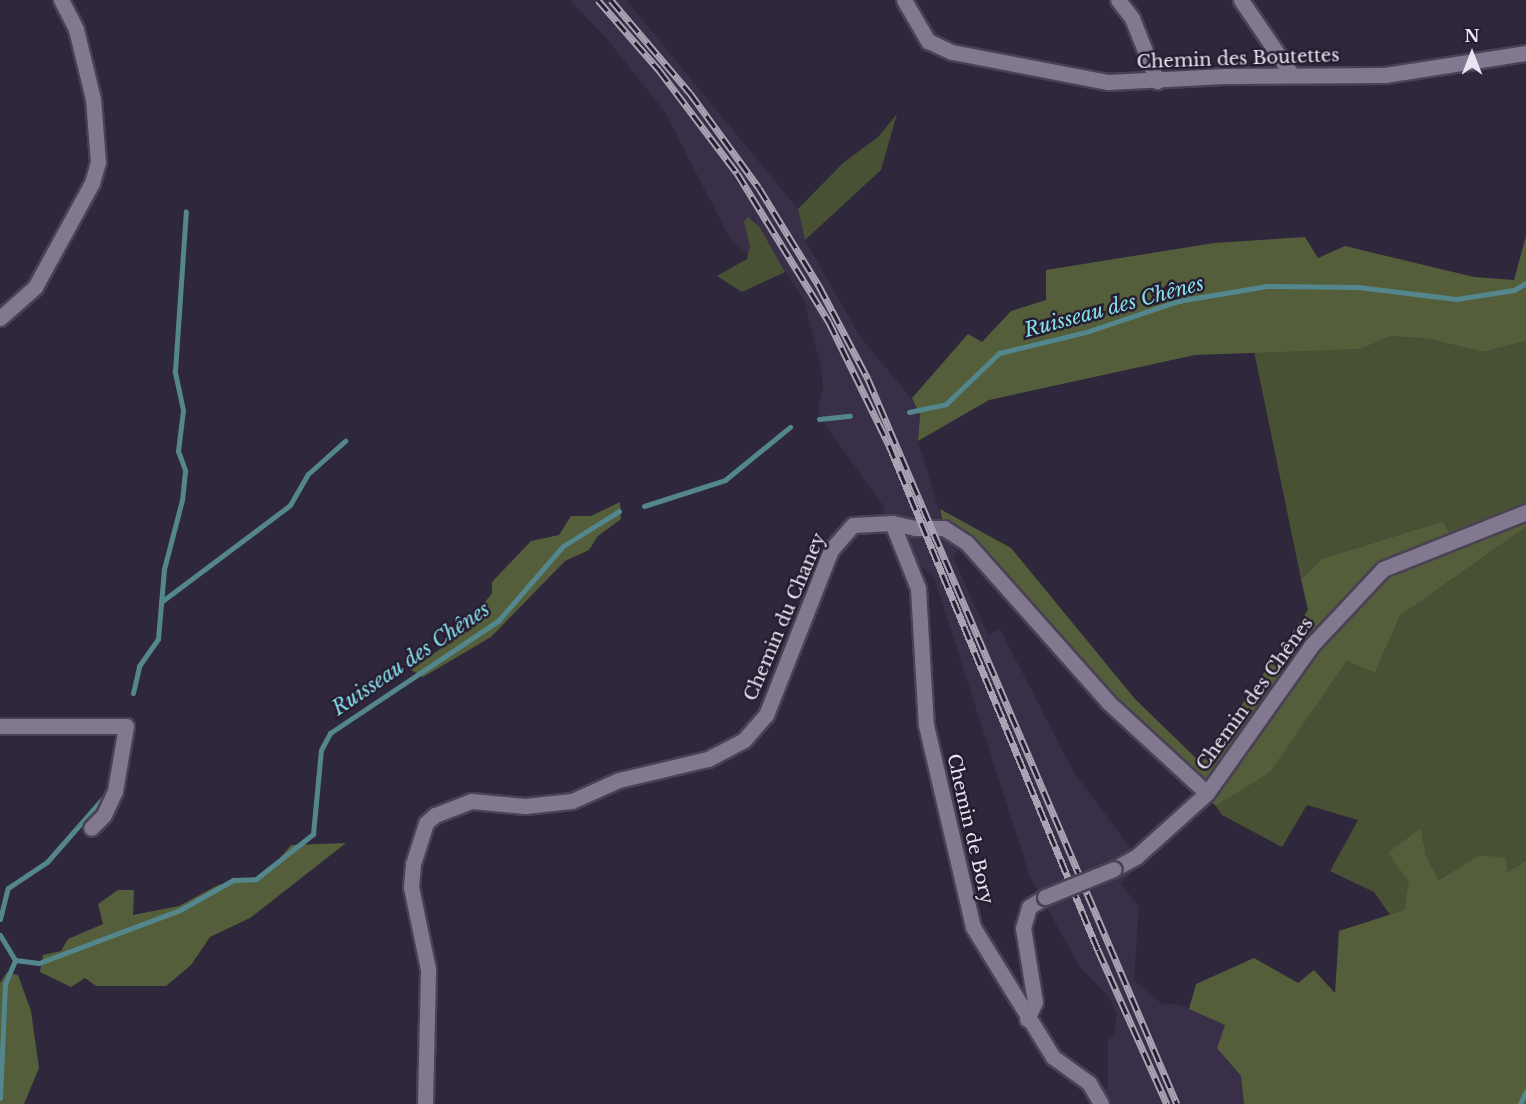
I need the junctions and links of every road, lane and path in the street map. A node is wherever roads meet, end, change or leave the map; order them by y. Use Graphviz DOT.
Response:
graph roads {
  1 [pos="61,0"];
  2 [pos="904,0"];
  3 [pos="1118,0"];
  4 [pos="1241,0"];
  5 [pos="1526,53"];
  6 [pos="1292,75"];
  7 [pos="1157,81"];
  8 [pos="0,318"];
  9 [pos="1526,512"];
  10 [pos="886,523"];
  11 [pos="0,726"];
  12 [pos="1207,793"];
  13 [pos="92,828"];
  14 [pos="1027,1019"];
  15 [pos="425,1104"];
  16 [pos="1101,1104"];
  1 -- 8 [label="street"];
  2 -- 7 [label="street, Chemin des Boutettes"];
  3 -- 7 [label="street"];
  4 -- 6 [label="street"];
  5 -- 6 [label="street, Chemin des Boutettes"];
  6 -- 7 [label="street, Chemin des Boutettes"];
  9 -- 12 [label="street, Chemin des Chênes"];
  10 -- 12 [label="street, Chemin des Chênes"];
  10 -- 14 [label="street, Chemin de Bory"];
  10 -- 15 [label="street, Chemin du Chaney"];
  11 -- 13 [label="street"];
  12 -- 14 [label="street, bridge"];
  14 -- 16 [label="street, Chemin de Bory"];
}
